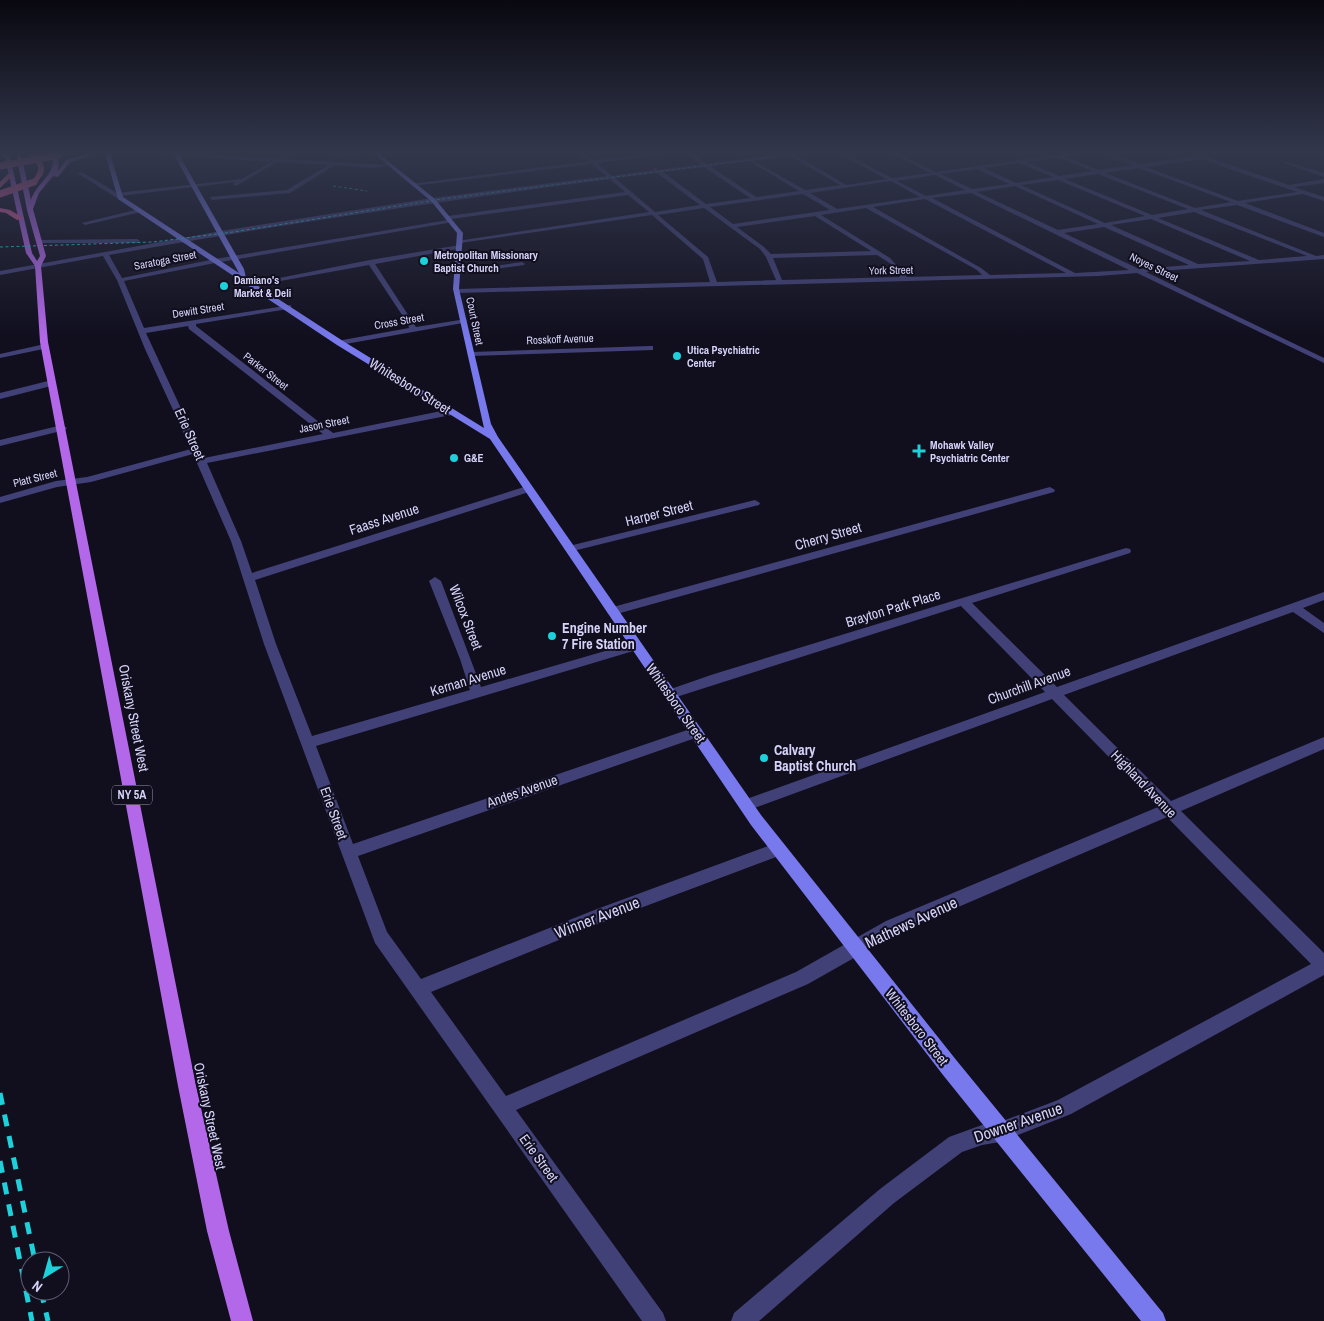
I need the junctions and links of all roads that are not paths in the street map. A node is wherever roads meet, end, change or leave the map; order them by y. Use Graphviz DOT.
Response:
graph roads {
  1 [pos="14,215"];
  2 [pos="19,215"];
  3 [pos="31,215"];
  4 [pos="123,215"];
  5 [pos="145,215"];
  6 [pos="210,215"];
  7 [pos="339,215"];
  8 [pos="446,215"];
  9 [pos="480,215"];
  10 [pos="642,215"];
  11 [pos="654,215"];
  12 [pos="717,215"];
  13 [pos="811,215"];
  14 [pos="817,215"];
  15 [pos="882,215"];
  16 [pos="960,215"];
  17 [pos="1022,215"];
  18 [pos="1084,215"];
  19 [pos="1145,215"];
  20 [pos="1166,215"];
  21 [pos="1209,215"];
  22 [pos="1270,215"];
  23 [pos="1151,217"];
  24 [pos="20,218"];
  25 [pos="450,219"];
  26 [pos="85,223"];
  27 [pos="1105,224"];
  28 [pos="732,226"];
  29 [pos="1058,232"];
  30 [pos="221,233"];
  31 [pos="1324,235"];
  32 [pos="183,240"];
  33 [pos="39,242"];
  34 [pos="460,244"];
  35 [pos="144,247"];
  36 [pos="878,253"];
  37 [pos="105,254"];
  38 [pos="769,256"];
  39 [pos="234,257"];
  40 [pos="1320,258"];
  41 [pos="215,261"];
  42 [pos="370,262"];
  43 [pos="1256,262"];
  44 [pos="522,264"];
  45 [pos="38,266"];
  46 [pos="1198,266"];
  47 [pos="1138,271"];
  48 [pos="458,272"];
  49 [pos="0,273"];
  50 [pos="1073,274"];
  51 [pos="989,277"];
  52 [pos="905,279"];
  53 [pos="120,280"];
  54 [pos="248,281"];
  55 [pos="780,283"];
  56 [pos="714,284"];
  57 [pos="457,291"];
  58 [pos="288,307"];
  59 [pos="463,321"];
  60 [pos="192,323"];
  61 [pos="413,330"];
  62 [pos="142,331"];
  63 [pos="340,343"];
  64 [pos="45,344"];
  65 [pos="650,348"];
  66 [pos="0,352"];
  67 [pos="471,354"];
  68 [pos="0,356"];
  69 [pos="1324,361"];
  70 [pos="52,383"];
  71 [pos="0,396"];
  72 [pos="451,412"];
  73 [pos="62,428"];
  74 [pos="330,436"];
  75 [pos="493,437"];
  76 [pos="0,443"];
  77 [pos="199,456"];
  78 [pos="74,482"];
  79 [pos="528,489"];
  80 [pos="1050,490"];
  81 [pos="0,500"];
  82 [pos="755,503"];
  83 [pos="569,549"];
  84 [pos="1126,551"];
  85 [pos="250,578"];
  86 [pos="436,581"];
  87 [pos="1324,596"];
  88 [pos="964,602"];
  89 [pos="1293,606"];
  90 [pos="613,611"];
  91 [pos="1324,629"];
  92 [pos="636,646"];
  93 [pos="477,693"];
  94 [pos="1055,693"];
  95 [pos="670,694"];
  96 [pos="696,732"];
  97 [pos="308,743"];
  98 [pos="1324,743"];
  99 [pos="746,805"];
  100 [pos="1168,808"];
  101 [pos="779,849"];
  102 [pos="349,852"];
  103 [pos="856,949"];
  104 [pos="1324,966"];
  105 [pos="417,989"];
  106 [pos="502,1107"];
  107 [pos="1000,1132"];
  108 [pos="242,1321"];
  109 [pos="655,1321"];
  110 [pos="742,1321"];
  111 [pos="1156,1321"];
  1 -- 24 [label="highway"];
  2 -- 24 [label="main road, Oriskany Street West / NY 5A"];
  3 -- 33 [label="main road, Oriskany Street West / NY 5A"];
  4 -- 26 [label="street"];
  5 -- 32 [label="street, Whitesboro Street"];
  6 -- 30 [label="street"];
  7 -- 30 [label="street"];
  8 -- 25 [label="street, Court Street"];
  9 -- 25 [label="street, Saratoga Street"];
  10 -- 34 [label="street"];
  11 -- 56 [label="street"];
  12 -- 28 [label="street"];
  13 -- 28 [label="street"];
  14 -- 36 [label="street"];
  15 -- 51 [label="street"];
  16 -- 50 [label="street"];
  17 -- 29 [label="street, Noyes Street"];
  18 -- 27 [label="street"];
  19 -- 23 [label="street"];
  20 -- 23 [label="street"];
  21 -- 40 [label="street"];
  22 -- 31 [label="street"];
  23 -- 27 [label="street"];
  23 -- 43 [label="street"];
  24 -- 45 [label="main road, Oriskany Street West / NY 5A"];
  25 -- 34 [label="street, Court Street"];
  25 -- 39 [label="street, Saratoga Street"];
  27 -- 29 [label="street"];
  27 -- 46 [label="street"];
  28 -- 38 [label="street"];
  29 -- 47 [label="street, Noyes Street"];
  30 -- 32 [label="street"];
  30 -- 39 [label="street"];
  32 -- 35 [label="street"];
  32 -- 41 [label="street, Whitesboro Street"];
  33 -- 35 [label="street"];
  33 -- 45 [label="main road, Oriskany Street West / NY 5A"];
  34 -- 42 [label="street"];
  34 -- 48 [label="street, Court Street"];
  35 -- 37 [label="street"];
  36 -- 38 [label="street"];
  36 -- 52 [label="street"];
  37 -- 45 [label="street"];
  37 -- 53 [label="street, Erie Street"];
  38 -- 55 [label="street"];
  39 -- 41 [label="street, Saratoga Street"];
  39 -- 54 [label="street"];
  40 -- 43 [label="street, York Street"];
  41 -- 53 [label="street, Saratoga Street"];
  41 -- 54 [label="street, Whitesboro Street"];
  42 -- 54 [label="street"];
  42 -- 61 [label="street"];
  43 -- 46 [label="street, York Street"];
  44 -- 48 [label="street"];
  45 -- 49 [label="street"];
  45 -- 64 [label="main road, Oriskany Street West / NY 5A"];
  46 -- 47 [label="street, York Street"];
  47 -- 50 [label="street, York Street"];
  47 -- 69 [label="street, Noyes Street"];
  48 -- 57 [label="street, Court Street"];
  50 -- 51 [label="street, York Street"];
  51 -- 52 [label="street, York Street"];
  52 -- 55 [label="street, York Street"];
  53 -- 62 [label="street, Erie Street"];
  54 -- 58 [label="street, Whitesboro Street"];
  55 -- 56 [label="street, York Street"];
  56 -- 57 [label="street, York Street"];
  57 -- 59 [label="street, Court Street"];
  58 -- 60 [label="street, Dewitt Street"];
  58 -- 63 [label="street, Whitesboro Street"];
  59 -- 61 [label="street, Cross Street"];
  59 -- 67 [label="street, Court Street"];
  60 -- 62 [label="street, Dewitt Street"];
  60 -- 74 [label="street, Parker Street"];
  61 -- 63 [label="street, Cross Street"];
  62 -- 77 [label="street, Erie Street"];
  63 -- 72 [label="street, Whitesboro Street"];
  64 -- 66 [label="street"];
  64 -- 68 [label="street"];
  64 -- 70 [label="main road, Oriskany Street West / NY 5A"];
  65 -- 67 [label="street, Rosskoff Avenue"];
  67 -- 75 [label="street, Court Street"];
  70 -- 71 [label="street"];
  70 -- 73 [label="main road, Oriskany Street West / NY 5A"];
  72 -- 74 [label="street, Jason Street"];
  72 -- 75 [label="street, Whitesboro Street"];
  73 -- 76 [label="street"];
  73 -- 78 [label="main road, Oriskany Street West / NY 5A"];
  74 -- 77 [label="street, Jason Street"];
  75 -- 79 [label="street, Whitesboro Street"];
  77 -- 78 [label="street, Jason Street"];
  77 -- 85 [label="street, Erie Street"];
  78 -- 81 [label="street, Platt Street"];
  78 -- 108 [label="main road, Oriskany Street West / NY 5A"];
  79 -- 83 [label="street, Whitesboro Street"];
  79 -- 85 [label="street, Faass Avenue"];
  80 -- 90 [label="street, Cherry Street"];
  82 -- 83 [label="street, Harper Street"];
  83 -- 90 [label="street, Whitesboro Street"];
  84 -- 88 [label="street, Brayton Park Place"];
  85 -- 97 [label="street, Erie Street"];
  86 -- 93 [label="street, Wilcox Street"];
  87 -- 89 [label="street, Churchill Avenue"];
  88 -- 94 [label="street, Highland Avenue"];
  88 -- 95 [label="street, Brayton Park Place"];
  89 -- 91 [label="street"];
  89 -- 94 [label="street, Churchill Avenue"];
  90 -- 92 [label="street, Whitesboro Street"];
  92 -- 93 [label="street, Kernan Avenue"];
  92 -- 95 [label="street, Whitesboro Street"];
  93 -- 97 [label="street, Kernan Avenue"];
  94 -- 99 [label="street, Churchill Avenue"];
  94 -- 100 [label="street, Highland Avenue"];
  95 -- 96 [label="street, Whitesboro Street"];
  96 -- 99 [label="street, Whitesboro Street"];
  96 -- 102 [label="street, Andes Avenue"];
  97 -- 102 [label="street, Erie Street"];
  98 -- 100 [label="street, Mathews Avenue"];
  99 -- 101 [label="street, Whitesboro Street"];
  100 -- 103 [label="street, Mathews Avenue"];
  100 -- 104 [label="street, Highland Avenue"];
  101 -- 103 [label="street, Whitesboro Street"];
  101 -- 105 [label="street, Winner Avenue"];
  102 -- 105 [label="street, Erie Street"];
  103 -- 106 [label="street, Mathews Avenue"];
  103 -- 107 [label="street, Whitesboro Street"];
  104 -- 107 [label="street, Downer Avenue"];
  105 -- 106 [label="street, Erie Street"];
  106 -- 109 [label="street, Erie Street"];
  107 -- 110 [label="street, Downer Avenue"];
  107 -- 111 [label="street, Whitesboro Street"];
}
